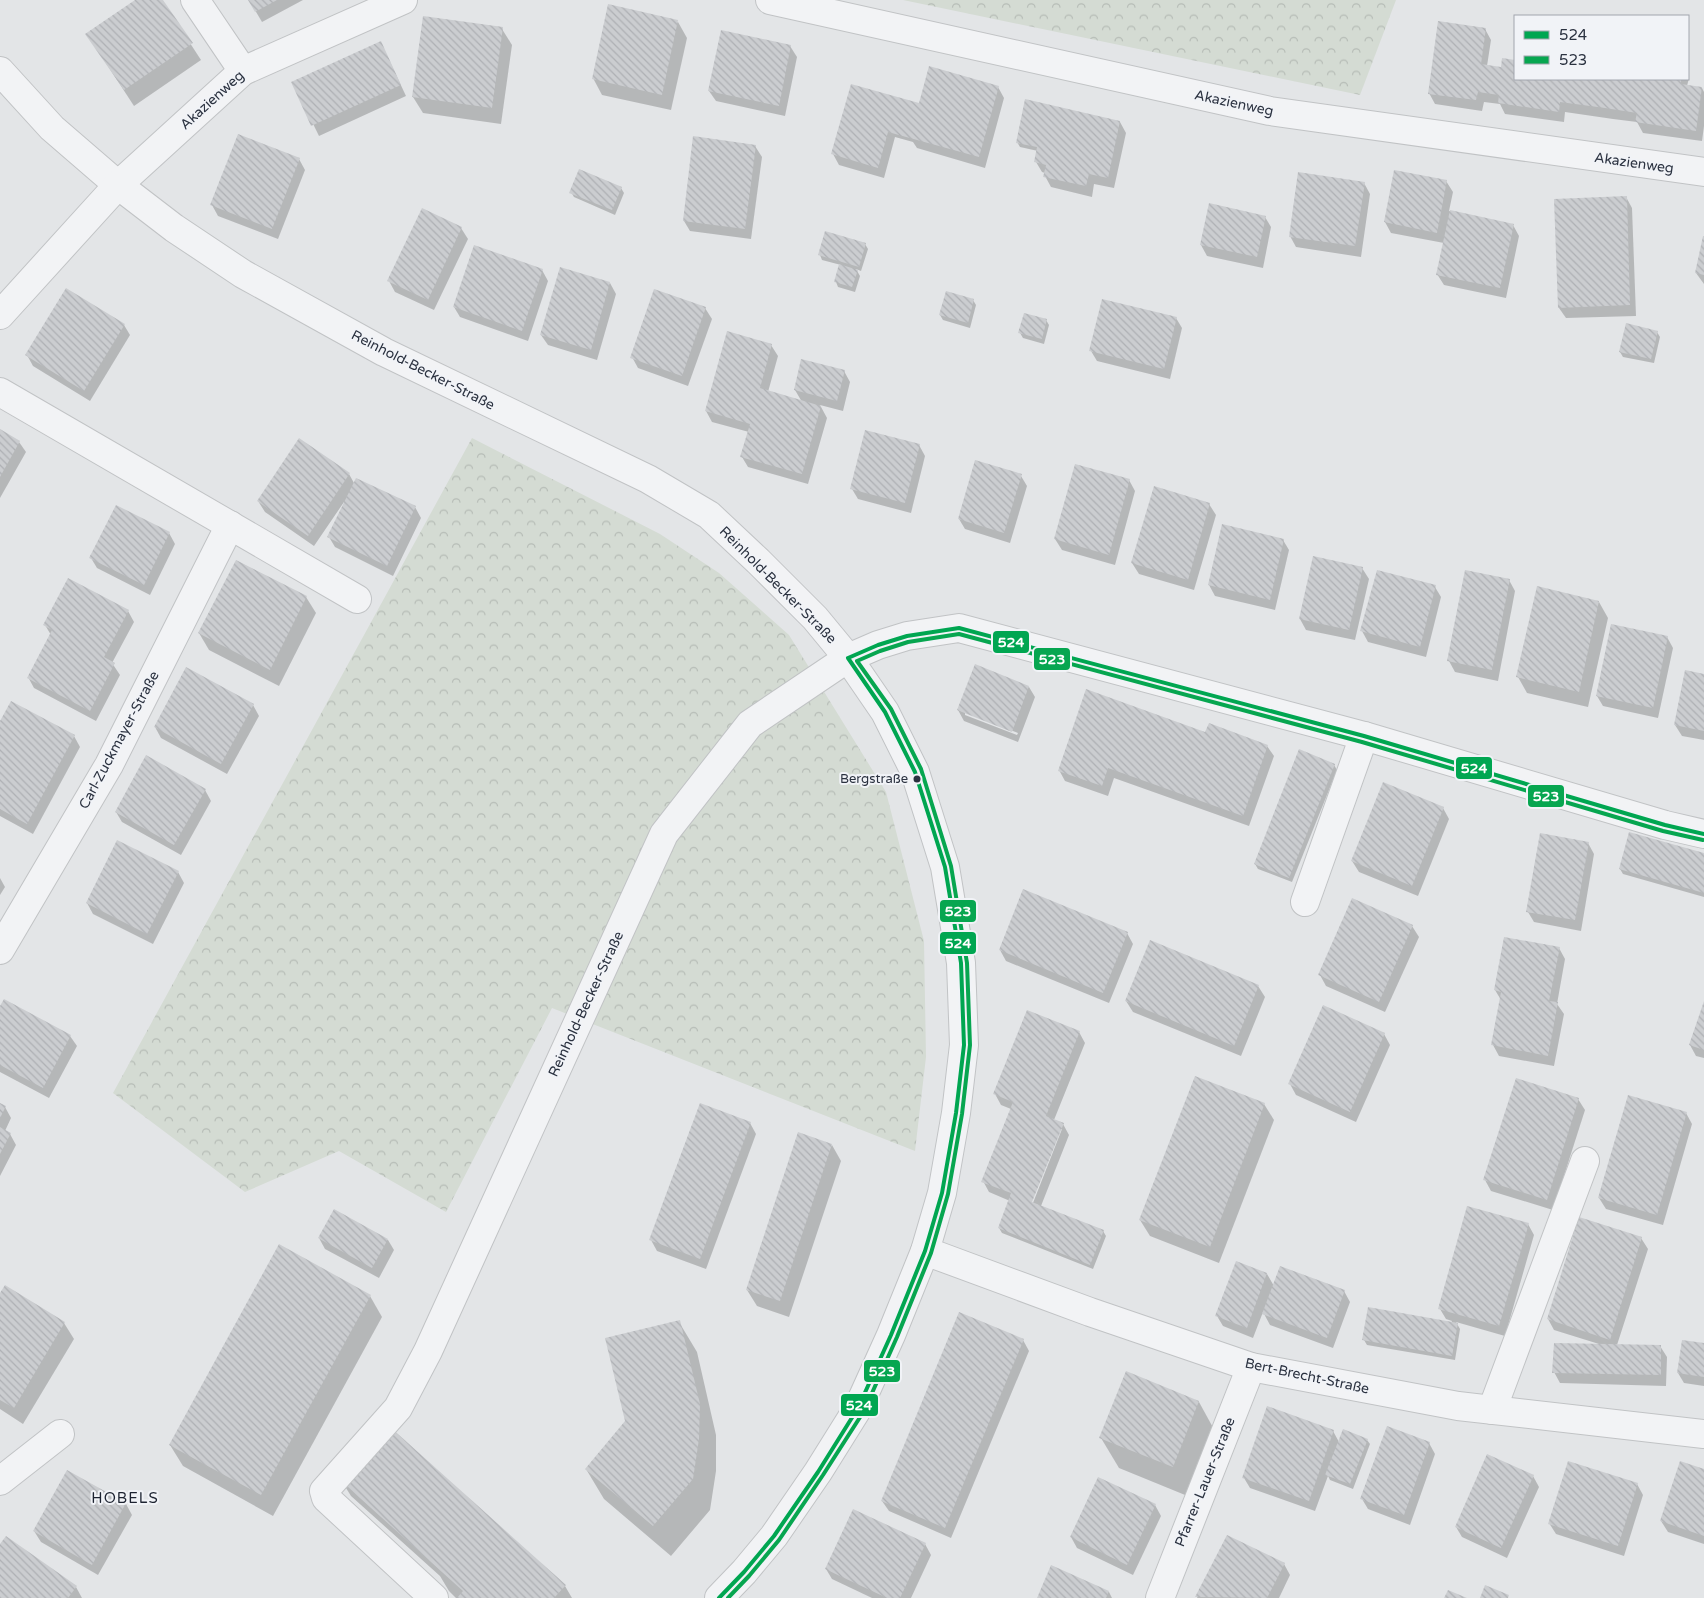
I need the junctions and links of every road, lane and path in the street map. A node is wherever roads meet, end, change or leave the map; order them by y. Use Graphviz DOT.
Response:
graph roads {
  1 [pos="195,0"];
  2 [pos="403,0"];
  3 [pos="770,0"];
  4 [pos="0,71"];
  5 [pos="243,71"];
  6 [pos="1704,172"];
  7 [pos="118,185"];
  8 [pos="0,315"];
  9 [pos="0,392"];
  10 [pos="230,526"];
  11 [pos="357,599"];
  12 [pos="848,658"];
  13 [pos="1364,736"];
  14 [pos="1704,834"];
  15 [pos="1305,902"];
  16 [pos="0,950"];
  17 [pos="1585,1161"];
  18 [pos="926,1251"];
  19 [pos="1251,1367"];
  20 [pos="1492,1410"];
  21 [pos="60,1434"];
  22 [pos="1704,1434"];
  23 [pos="0,1482"];
  24 [pos="434,1598"];
  25 [pos="719,1598"];
  26 [pos="1160,1598"];
  1 -- 5 [label="street"];
  2 -- 5 [label="street, Akazienweg"];
  3 -- 6 [label="street, Akazienweg"];
  4 -- 7 [label="street, Reinhold-Becker-Straße"];
  5 -- 7 [label="street, Akazienweg"];
  7 -- 8 [label="street, Akazienweg"];
  7 -- 12 [label="street, Reinhold-Becker-Straße"];
  9 -- 10 [label="street"];
  10 -- 11 [label="street"];
  10 -- 16 [label="street, Carl-Zuckmayer-Straße"];
  12 -- 13 [label="street"];
  12 -- 18 [label="street, Reinhold-Becker-Straße"];
  12 -- 24 [label="street, Reinhold-Becker-Straße"];
  13 -- 14 [label="street"];
  13 -- 15 [label="street"];
  17 -- 20 [label="street"];
  18 -- 19 [label="street, Bert-Brecht-Straße"];
  18 -- 25 [label="street, Reinhold-Becker-Straße"];
  19 -- 20 [label="street, Bert-Brecht-Straße"];
  19 -- 26 [label="street, Pfarrer-Lauer-Straße"];
  20 -- 22 [label="street, Bert-Brecht-Straße"];
  21 -- 23 [label="street"];
}
